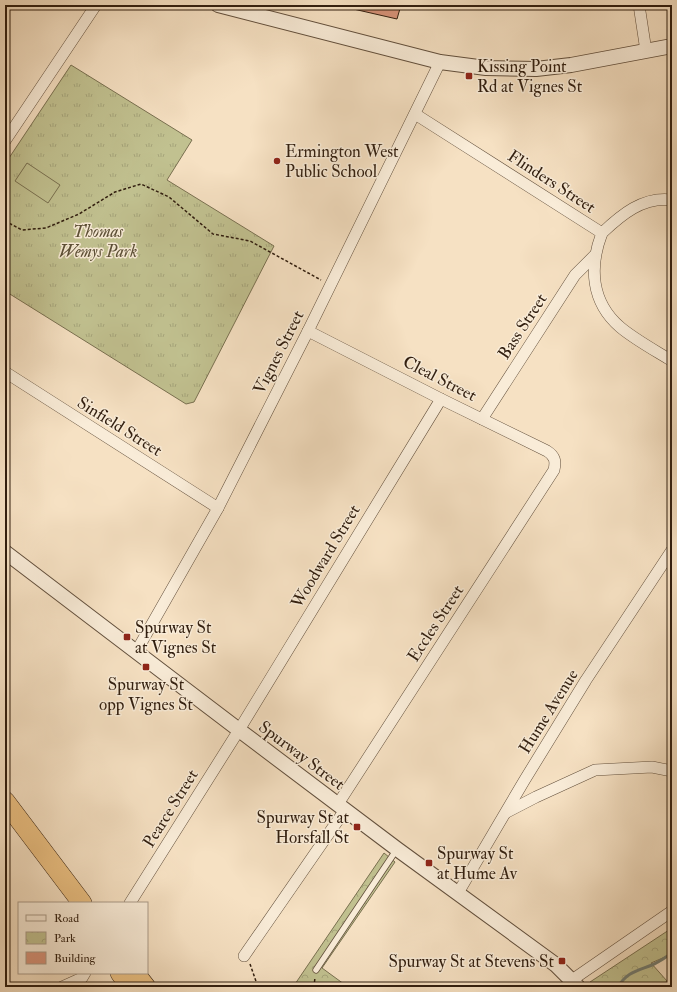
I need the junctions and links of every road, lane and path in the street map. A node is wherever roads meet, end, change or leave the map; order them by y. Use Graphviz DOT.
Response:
graph roads {
  1 [pos="96,5"];
  2 [pos="218,5"];
  3 [pos="639,5"];
  4 [pos="672,46"];
  5 [pos="646,51"];
  6 [pos="440,62"];
  7 [pos="415,114"];
  8 [pos="5,141"];
  9 [pos="672,200"];
  10 [pos="5,221"];
  11 [pos="602,234"];
  12 [pos="595,255"];
  13 [pos="331,285"];
  14 [pos="308,330"];
  15 [pos="672,361"];
  16 [pos="5,372"];
  17 [pos="441,399"];
  18 [pos="482,419"];
  19 [pos="554,458"];
  20 [pos="218,508"];
  21 [pos="5,552"];
  22 [pos="671,552"];
  23 [pos="136,652"];
  24 [pos="239,730"];
  25 [pos="672,771"];
  26 [pos="5,801"];
  27 [pos="341,807"];
  28 [pos="507,812"];
  29 [pos="5,821"];
  30 [pos="398,849"];
  31 [pos="458,893"];
  32 [pos="66,902"];
  33 [pos="81,902"];
  34 [pos="131,902"];
  35 [pos="672,911"];
  36 [pos="244,956"];
  37 [pos="316,970"];
  38 [pos="85,974"];
  39 [pos="121,974"];
  40 [pos="136,974"];
  41 [pos="575,983"];
  42 [pos="62,987"];
  43 [pos="130,987"];
  44 [pos="146,987"];
  45 [pos="258,987"];
  46 [pos="314,987"];
  1 -- 8 [label="street"];
  2 -- 6 [label="street"];
  3 -- 5 [label="street"];
  4 -- 5 [label="street"];
  5 -- 6 [label="street"];
  6 -- 7 [label="street, Vignes Street"];
  7 -- 11 [label="street, Flinders Street"];
  7 -- 13 [label="street, Vignes Street"];
  9 -- 11 [label="street, Flinders Street"];
  10 -- 13 [label="path"];
  11 -- 12 [label="street"];
  12 -- 15 [label="street"];
  12 -- 18 [label="street, Bass Street"];
  13 -- 14 [label="street, Vignes Street"];
  14 -- 17 [label="street, Cleal Street"];
  14 -- 20 [label="street, Vignes Street"];
  16 -- 20 [label="street, Sinfield Street"];
  17 -- 18 [label="street, Cleal Street"];
  17 -- 24 [label="street, Woodward Street"];
  18 -- 19 [label="street, Cleal Street"];
  19 -- 27 [label="street, Eccles Street"];
  20 -- 23 [label="street, Vignes Street"];
  21 -- 23 [label="street, Spurway Street"];
  22 -- 28 [label="street, Hume Avenue"];
  23 -- 24 [label="street, Spurway Street"];
  24 -- 27 [label="street, Spurway Street"];
  24 -- 34 [label="street, Pearce Street"];
  25 -- 28 [label="street"];
  26 -- 33 [label="highway"];
  27 -- 30 [label="street, Spurway Street"];
  27 -- 36 [label="street, Eccles Street"];
  28 -- 31 [label="street, Hume Avenue"];
  29 -- 32 [label="highway"];
  30 -- 31 [label="street, Spurway Street"];
  30 -- 37 [label="lane"];
  31 -- 41 [label="street, Spurway Street"];
  35 -- 41 [label="street"];
  36 -- 45 [label="path"];
  37 -- 46 [label="path"];
  38 -- 42 [label="street"];
  39 -- 43 [label="highway"];
  40 -- 44 [label="highway"];
}
